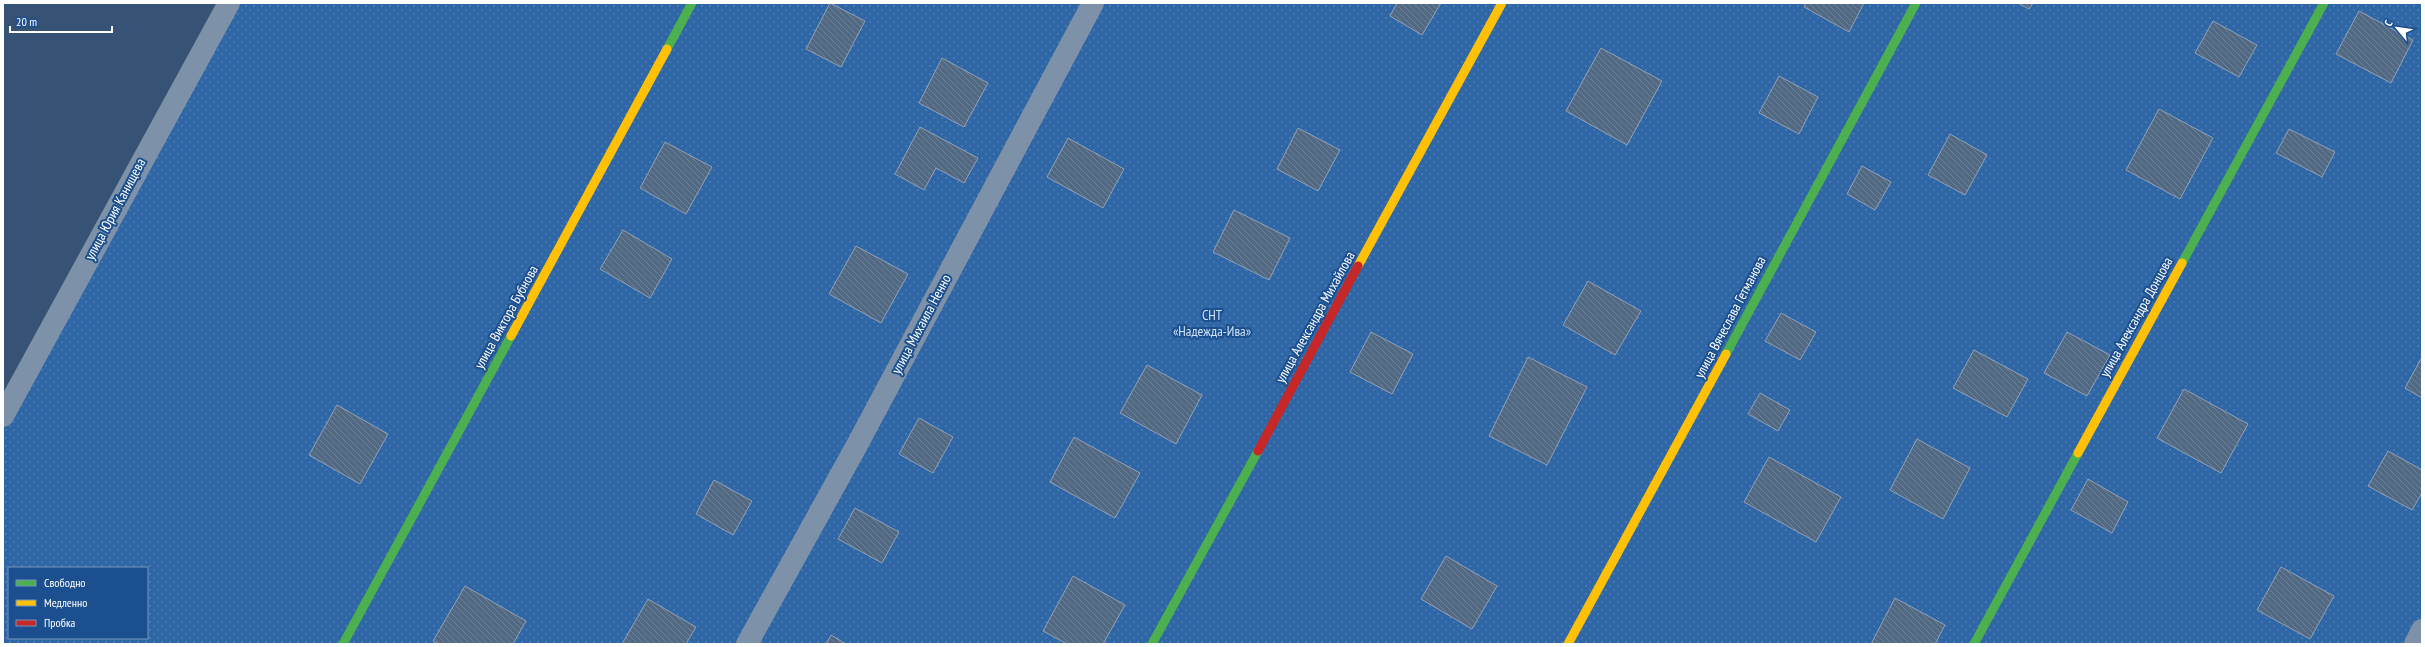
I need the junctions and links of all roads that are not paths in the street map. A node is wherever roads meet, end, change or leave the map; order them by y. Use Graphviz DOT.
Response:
graph roads {
  1 [pos="229,3"];
  2 [pos="692,3"];
  3 [pos="1092,3"];
  4 [pos="1502,3"];
  5 [pos="1916,3"];
  6 [pos="2324,3"];
  7 [pos="3,416"];
  8 [pos="2422,630"];
  9 [pos="343,644"];
  10 [pos="747,644"];
  11 [pos="1152,644"];
  12 [pos="1568,644"];
  13 [pos="1974,644"];
  14 [pos="2415,644"];
  1 -- 7 [label="street, улица Юрия Канищева"];
  2 -- 9 [label="street, улица Виктора Бубнова"];
  3 -- 10 [label="street, улица Михаила Ненно"];
  4 -- 11 [label="street, улица Александра Михайлова"];
  5 -- 12 [label="street, улица Вячеслава Гетманова"];
  6 -- 13 [label="street, улица Александра Донцова"];
  8 -- 14 [label="street"];
}
